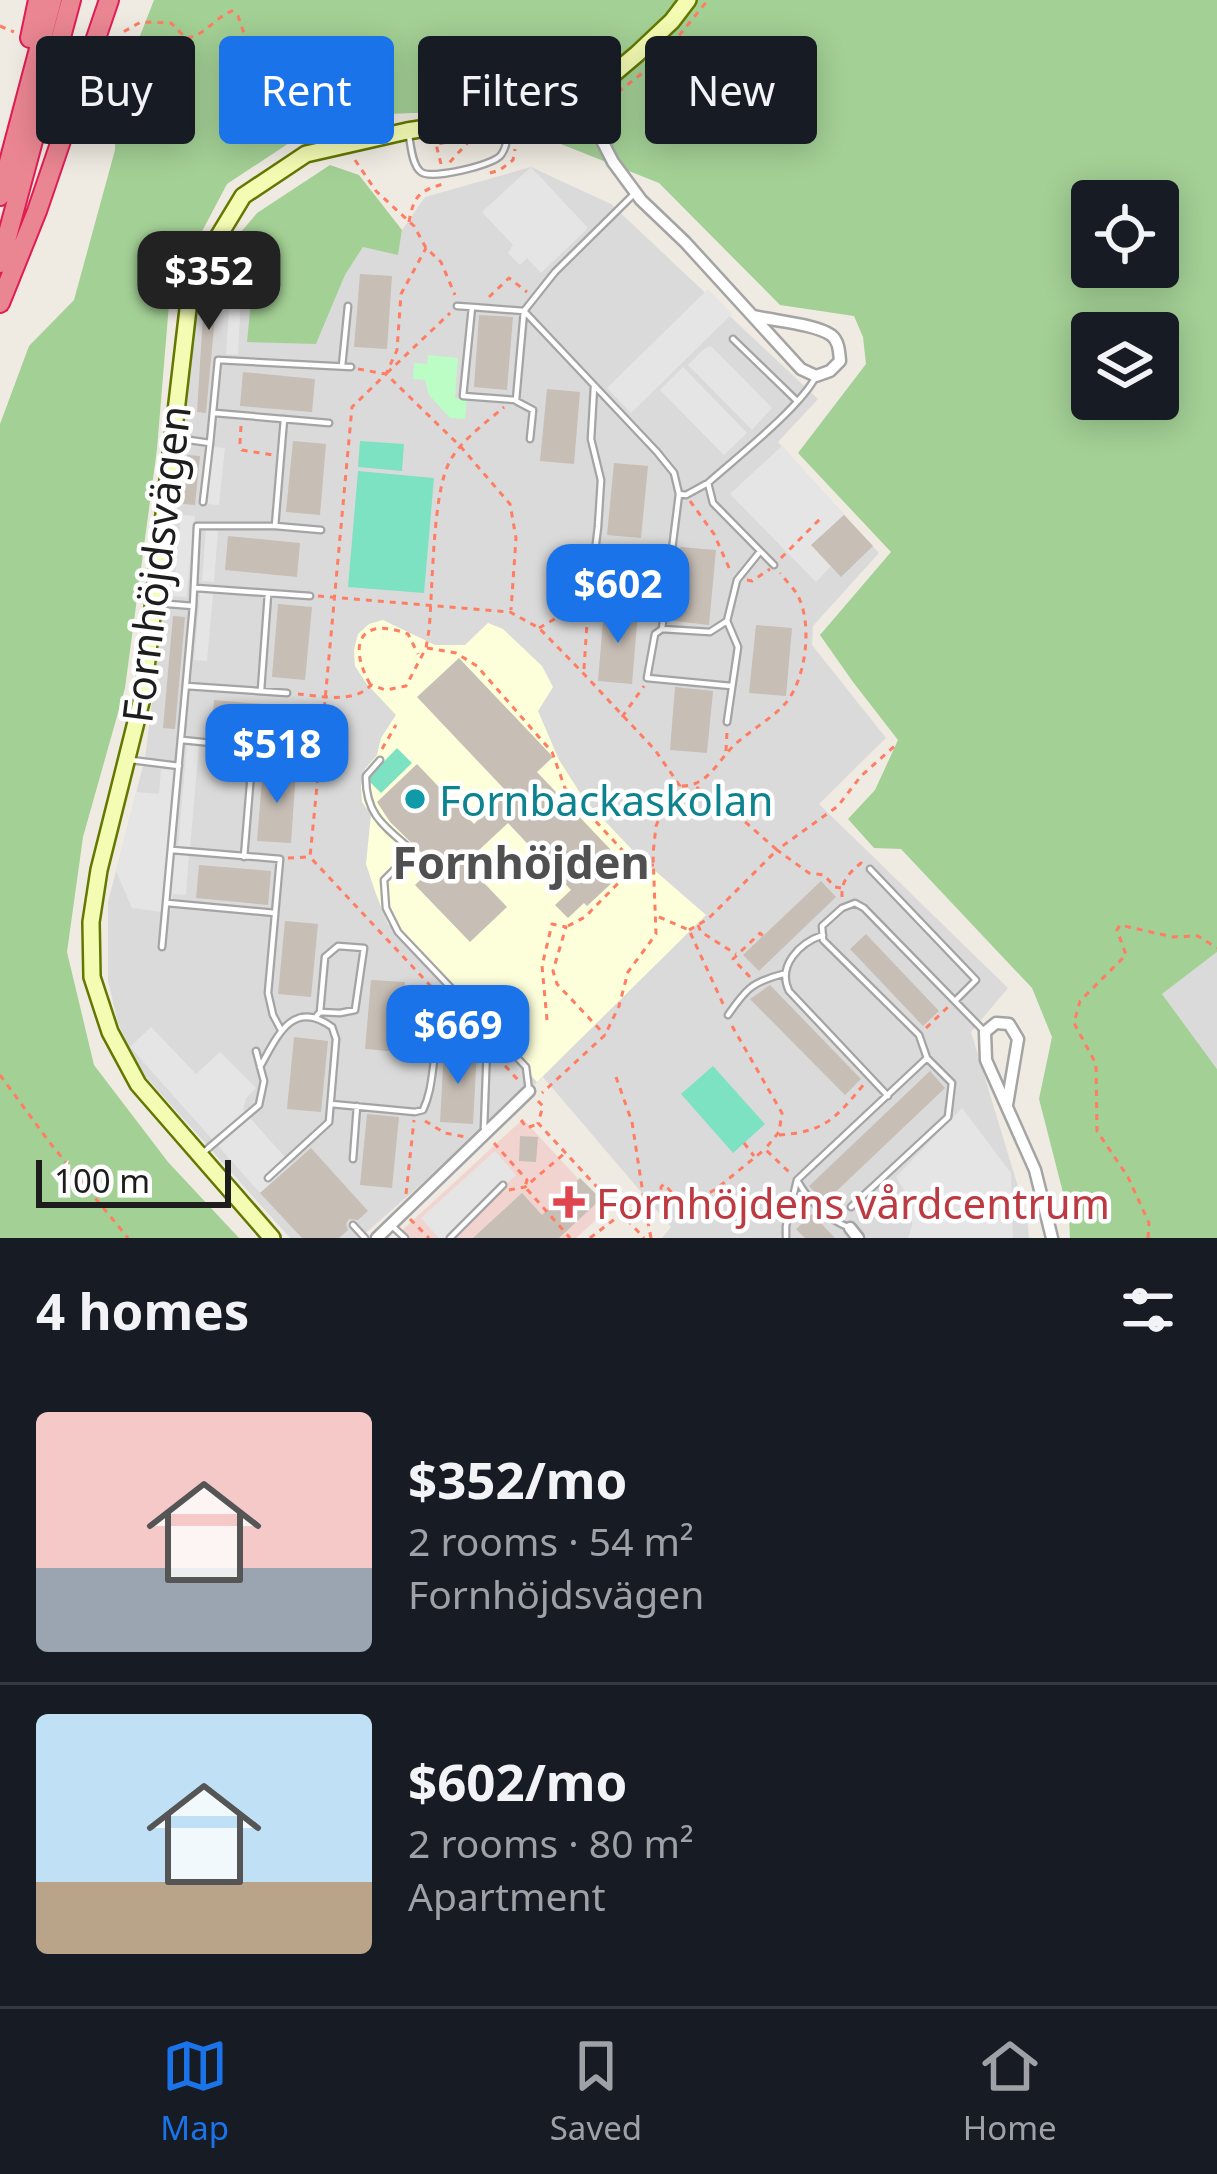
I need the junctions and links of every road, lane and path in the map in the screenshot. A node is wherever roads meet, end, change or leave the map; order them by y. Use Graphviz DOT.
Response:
graph roads {
  1 [pos="38,0"];
  2 [pos="52,0"];
  3 [pos="71,0"];
  4 [pos="109,0"];
  5 [pos="688,0"];
  6 [pos="708,0"];
  7 [pos="0,26"];
  8 [pos="14,32"];
  9 [pos="121,36"];
  10 [pos="184,36"];
  11 [pos="245,36"];
  12 [pos="195,37"];
  13 [pos="621,68"];
  14 [pos="621,92"];
  15 [pos="418,129"];
  16 [pos="407,131"];
  17 [pos="506,144"];
  18 [pos="515,144"];
  19 [pos="603,144"];
  20 [pos="354,158"];
  21 [pos="443,171"];
  22 [pos="482,175"];
  23 [pos="635,192"];
  24 [pos="1,193"];
  25 [pos="409,222"];
  26 [pos="426,248"];
  27 [pos="0,263"];
  28 [pos="533,297"];
  29 [pos="0,303"];
  30 [pos="347,306"];
  31 [pos="458,306"];
  32 [pos="476,308"];
  33 [pos="524,311"];
  34 [pos="754,316"];
  35 [pos="733,339"];
  36 [pos="342,366"];
  37 [pos="351,368"];
  38 [pos="386,374"];
  39 [pos="816,376"];
  40 [pos="594,387"];
  41 [pos="516,400"];
  42 [pos="796,401"];
  43 [pos="213,413"];
  44 [pos="242,416"];
  45 [pos="284,419"];
  46 [pos="329,423"];
  47 [pos="171,438"];
  48 [pos="530,439"];
  49 [pos="210,443"];
  50 [pos="460,447"];
  51 [pos="281,457"];
  52 [pos="708,483"];
  53 [pos="683,495"];
  54 [pos="203,502"];
  55 [pos="822,517"];
  56 [pos="274,526"];
  57 [pos="321,530"];
  58 [pos="759,552"];
  59 [pos="773,565"];
  60 [pos="737,580"];
  61 [pos="193,588"];
  62 [pos="268,592"];
  63 [pos="310,596"];
  64 [pos="334,597"];
  65 [pos="589,599"];
  66 [pos="153,603"];
  67 [pos="431,606"];
  68 [pos="664,606"];
  69 [pos="193,607"];
  70 [pos="510,612"];
  71 [pos="727,621"];
  72 [pos="539,628"];
  73 [pos="662,628"];
  74 [pos="426,648"];
  75 [pos="420,658"];
  76 [pos="583,673"];
  77 [pos="647,679"];
  78 [pos="370,685"];
  79 [pos="186,686"];
  80 [pos="733,686"];
  81 [pos="261,691"];
  82 [pos="287,693"];
  83 [pos="325,696"];
  84 [pos="622,717"];
  85 [pos="727,722"];
  86 [pos="396,725"];
  87 [pos="181,740"];
  88 [pos="897,744"];
  89 [pos="253,747"];
  90 [pos="726,753"];
  91 [pos="320,754"];
  92 [pos="128,759"];
  93 [pos="380,760"];
  94 [pos="178,766"];
  95 [pos="680,786"];
  96 [pos="695,786"];
  97 [pos="171,850"];
  98 [pos="777,850"];
  99 [pos="244,857"];
  100 [pos="310,857"];
  101 [pos="280,859"];
  102 [pos="636,865"];
  103 [pos="653,865"];
  104 [pos="870,869"];
  105 [pos="841,888"];
  106 [pos="166,903"];
  107 [pos="842,908"];
  108 [pos="275,913"];
  109 [pos="657,916"];
  110 [pos="698,925"];
  111 [pos="566,927"];
  112 [pos="689,930"];
  113 [pos="823,935"];
  114 [pos="763,936"];
  115 [pos="162,947"];
  116 [pos="1217,948"];
  117 [pos="737,955"];
  118 [pos="784,973"];
  119 [pos="755,982"];
  120 [pos="955,1000"];
  121 [pos="317,1015"];
  122 [pos="728,1015"];
  123 [pos="410,1017"];
  124 [pos="547,1021"];
  125 [pos="444,1022"];
  126 [pos="281,1030"];
  127 [pos="985,1032"];
  128 [pos="605,1035"];
  129 [pos="919,1036"];
  130 [pos="487,1047"];
  131 [pos="256,1051"];
  132 [pos="927,1058"];
  133 [pos="260,1067"];
  134 [pos="0,1075"];
  135 [pos="616,1077"];
  136 [pos="871,1077"];
  137 [pos="532,1095"];
  138 [pos="888,1096"];
  139 [pos="331,1104"];
  140 [pos="1007,1105"];
  141 [pos="357,1106"];
  142 [pos="527,1107"];
  143 [pos="415,1112"];
  144 [pos="517,1116"];
  145 [pos="538,1124"];
  146 [pos="777,1135"];
  147 [pos="484,1141"];
  148 [pos="744,1143"];
  149 [pos="765,1149"];
  150 [pos="566,1152"];
  151 [pos="200,1156"];
  152 [pos="755,1157"];
  153 [pos="353,1159"];
  154 [pos="268,1178"];
  155 [pos="797,1180"];
  156 [pos="503,1185"];
  157 [pos="525,1187"];
  158 [pos="645,1207"];
  159 [pos="851,1207"];
  160 [pos="404,1212"];
  161 [pos="620,1215"];
  162 [pos="353,1225"];
  163 [pos="391,1225"];
  164 [pos="854,1233"];
  165 [pos="568,1237"];
  166 [pos="128,1238"];
  167 [pos="272,1238"];
  168 [pos="365,1238"];
  169 [pos="377,1238"];
  170 [pos="405,1238"];
  171 [pos="429,1238"];
  172 [pos="450,1238"];
  173 [pos="590,1238"];
  174 [pos="644,1238"];
  175 [pos="651,1238"];
  176 [pos="786,1238"];
  177 [pos="1052,1238"];
  178 [pos="1148,1238"];
  1 -- 24 [label="highway"];
  2 -- 24 [label="highway"];
  3 -- 27 [label="highway"];
  4 -- 29 [label="highway"];
  5 -- 13 [label="street, Fornhöjdsvägen"];
  6 -- 14 [label="path"];
  7 -- 8 [label="path"];
  9 -- 10 [label="path"];
  11 -- 12 [label="path"];
  15 -- 16 [label="street, Fornhöjdsvägen"];
  16 -- 21 [label="lane"];
  16 -- 47 [label="street, Fornhöjdsvägen"];
  17 -- 21 [label="lane"];
  18 -- 22 [label="path"];
  19 -- 23 [label="street"];
  20 -- 25 [label="path"];
  21 -- 21 [label="path"];
  21 -- 25 [label="path"];
  23 -- 28 [label="lane"];
  23 -- 34 [label="street"];
  25 -- 26 [label="path"];
  26 -- 31 [label="path"];
  26 -- 38 [label="path"];
  28 -- 32 [label="path"];
  28 -- 33 [label="lane"];
  30 -- 36 [label="lane"];
  31 -- 32 [label="lane"];
  31 -- 38 [label="path"];
  32 -- 33 [label="lane"];
  32 -- 41 [label="lane"];
  33 -- 40 [label="lane"];
  33 -- 41 [label="lane"];
  34 -- 39 [label="street"];
  34 -- 39 [label="street"];
  35 -- 42 [label="lane"];
  36 -- 37 [label="lane"];
  36 -- 43 [label="lane"];
  37 -- 38 [label="path"];
  38 -- 50 [label="path"];
  38 -- 64 [label="path"];
  39 -- 42 [label="lane"];
  40 -- 53 [label="lane"];
  40 -- 65 [label="lane"];
  41 -- 48 [label="lane"];
  41 -- 50 [label="path"];
  42 -- 52 [label="lane"];
  43 -- 44 [label="lane"];
  43 -- 49 [label="lane"];
  44 -- 45 [label="lane"];
  44 -- 51 [label="path"];
  45 -- 46 [label="lane"];
  45 -- 51 [label="lane"];
  47 -- 49 [label="lane"];
  47 -- 66 [label="street, Fornhöjdsvägen"];
  49 -- 54 [label="lane"];
  50 -- 67 [label="path"];
  50 -- 70 [label="path"];
  51 -- 56 [label="lane"];
  52 -- 53 [label="lane"];
  52 -- 58 [label="lane"];
  53 -- 60 [label="path"];
  53 -- 68 [label="lane"];
  55 -- 59 [label="path"];
  56 -- 57 [label="lane"];
  56 -- 61 [label="lane"];
  58 -- 59 [label="lane"];
  58 -- 60 [label="lane"];
  59 -- 60 [label="path"];
  59 -- 90 [label="path"];
  60 -- 71 [label="lane"];
  61 -- 62 [label="lane"];
  61 -- 69 [label="lane"];
  62 -- 63 [label="lane"];
  62 -- 81 [label="lane"];
  63 -- 64 [label="path"];
  64 -- 67 [label="path"];
  64 -- 83 [label="path"];
  65 -- 68 [label="lane"];
  65 -- 72 [label="path"];
  65 -- 76 [label="path"];
  66 -- 69 [label="lane"];
  66 -- 92 [label="street, Fornhöjdsvägen"];
  67 -- 70 [label="path"];
  67 -- 74 [label="path"];
  68 -- 73 [label="lane"];
  69 -- 79 [label="lane"];
  70 -- 72 [label="path"];
  71 -- 73 [label="lane"];
  71 -- 80 [label="lane"];
  72 -- 76 [label="path"];
  73 -- 77 [label="lane"];
  74 -- 75 [label="path"];
  74 -- 102 [label="path"];
  75 -- 78 [label="path"];
  75 -- 78 [label="path"];
  76 -- 84 [label="path"];
  77 -- 80 [label="lane"];
  77 -- 84 [label="path"];
  78 -- 83 [label="path"];
  79 -- 81 [label="lane"];
  79 -- 87 [label="lane"];
  80 -- 85 [label="lane"];
  81 -- 82 [label="lane"];
  82 -- 83 [label="path"];
  83 -- 91 [label="path"];
  84 -- 95 [label="path"];
  85 -- 90 [label="path"];
  86 -- 93 [label="path"];
  87 -- 89 [label="lane"];
  87 -- 94 [label="lane"];
  88 -- 98 [label="path"];
  89 -- 91 [label="lane"];
  89 -- 99 [label="lane"];
  90 -- 96 [label="path"];
  91 -- 100 [label="path"];
  92 -- 94 [label="lane"];
  92 -- 151 [label="street, Fornhöjdsvägen"];
  93 -- 137 [label="lane"];
  94 -- 97 [label="lane"];
  95 -- 96 [label="path"];
  95 -- 103 [label="path"];
  96 -- 98 [label="path"];
  97 -- 99 [label="lane"];
  97 -- 106 [label="lane"];
  98 -- 105 [label="path"];
  98 -- 110 [label="path"];
  99 -- 101 [label="lane"];
  100 -- 101 [label="path"];
  100 -- 130 [label="path"];
  101 -- 108 [label="lane"];
  102 -- 103 [label="path"];
  102 -- 111 [label="path"];
  103 -- 109 [label="path"];
  104 -- 105 [label="path"];
  104 -- 120 [label="lane"];
  105 -- 107 [label="path"];
  106 -- 108 [label="lane"];
  106 -- 115 [label="lane"];
  107 -- 113 [label="lane"];
  107 -- 120 [label="lane"];
  108 -- 126 [label="lane"];
  109 -- 112 [label="path"];
  109 -- 128 [label="path"];
  110 -- 112 [label="path"];
  110 -- 117 [label="path"];
  111 -- 124 [label="path"];
  111 -- 128 [label="path"];
  112 -- 122 [label="path"];
  113 -- 118 [label="lane"];
  113 -- 129 [label="lane"];
  114 -- 117 [label="path"];
  116 -- 178 [label="path"];
  117 -- 119 [label="path"];
  118 -- 119 [label="lane"];
  118 -- 136 [label="lane"];
  119 -- 122 [label="lane"];
  120 -- 127 [label="lane"];
  120 -- 129 [label="path"];
  121 -- 121 [label="lane"];
  121 -- 126 [label="lane"];
  121 -- 139 [label="lane"];
  122 -- 146 [label="path"];
  123 -- 125 [label="path"];
  125 -- 143 [label="lane"];
  126 -- 133 [label="lane"];
  127 -- 140 [label="street"];
  127 -- 140 [label="street"];
  128 -- 137 [label="path"];
  129 -- 132 [label="lane"];
  130 -- 137 [label="path"];
  130 -- 147 [label="lane"];
  131 -- 133 [label="lane"];
  132 -- 138 [label="lane"];
  132 -- 159 [label="lane"];
  133 -- 151 [label="lane"];
  134 -- 166 [label="path"];
  135 -- 158 [label="path"];
  136 -- 138 [label="lane"];
  136 -- 146 [label="path"];
  137 -- 142 [label="path"];
  137 -- 145 [label="path"];
  137 -- 147 [label="street"];
  138 -- 155 [label="lane"];
  139 -- 141 [label="lane"];
  139 -- 154 [label="lane"];
  140 -- 177 [label="street"];
  141 -- 143 [label="lane"];
  141 -- 153 [label="lane"];
  143 -- 147 [label="path"];
  143 -- 160 [label="path"];
  144 -- 145 [label="path"];
  145 -- 150 [label="path"];
  146 -- 149 [label="path"];
  147 -- 157 [label="path"];
  147 -- 160 [label="street"];
  148 -- 152 [label="path"];
  149 -- 152 [label="path"];
  149 -- 155 [label="path"];
  150 -- 157 [label="path"];
  150 -- 161 [label="path"];
  151 -- 167 [label="street, Fornhöjdsvägen"];
  152 -- 158 [label="path"];
  155 -- 164 [label="lane"];
  155 -- 176 [label="lane"];
  156 -- 157 [label="path"];
  156 -- 172 [label="lane"];
  157 -- 165 [label="path"];
  158 -- 161 [label="path"];
  158 -- 175 [label="path"];
  160 -- 163 [label="street"];
  160 -- 171 [label="path"];
  161 -- 173 [label="path"];
  161 -- 174 [label="path"];
  162 -- 168 [label="lane"];
  163 -- 169 [label="street"];
  163 -- 170 [label="lane"];
}
